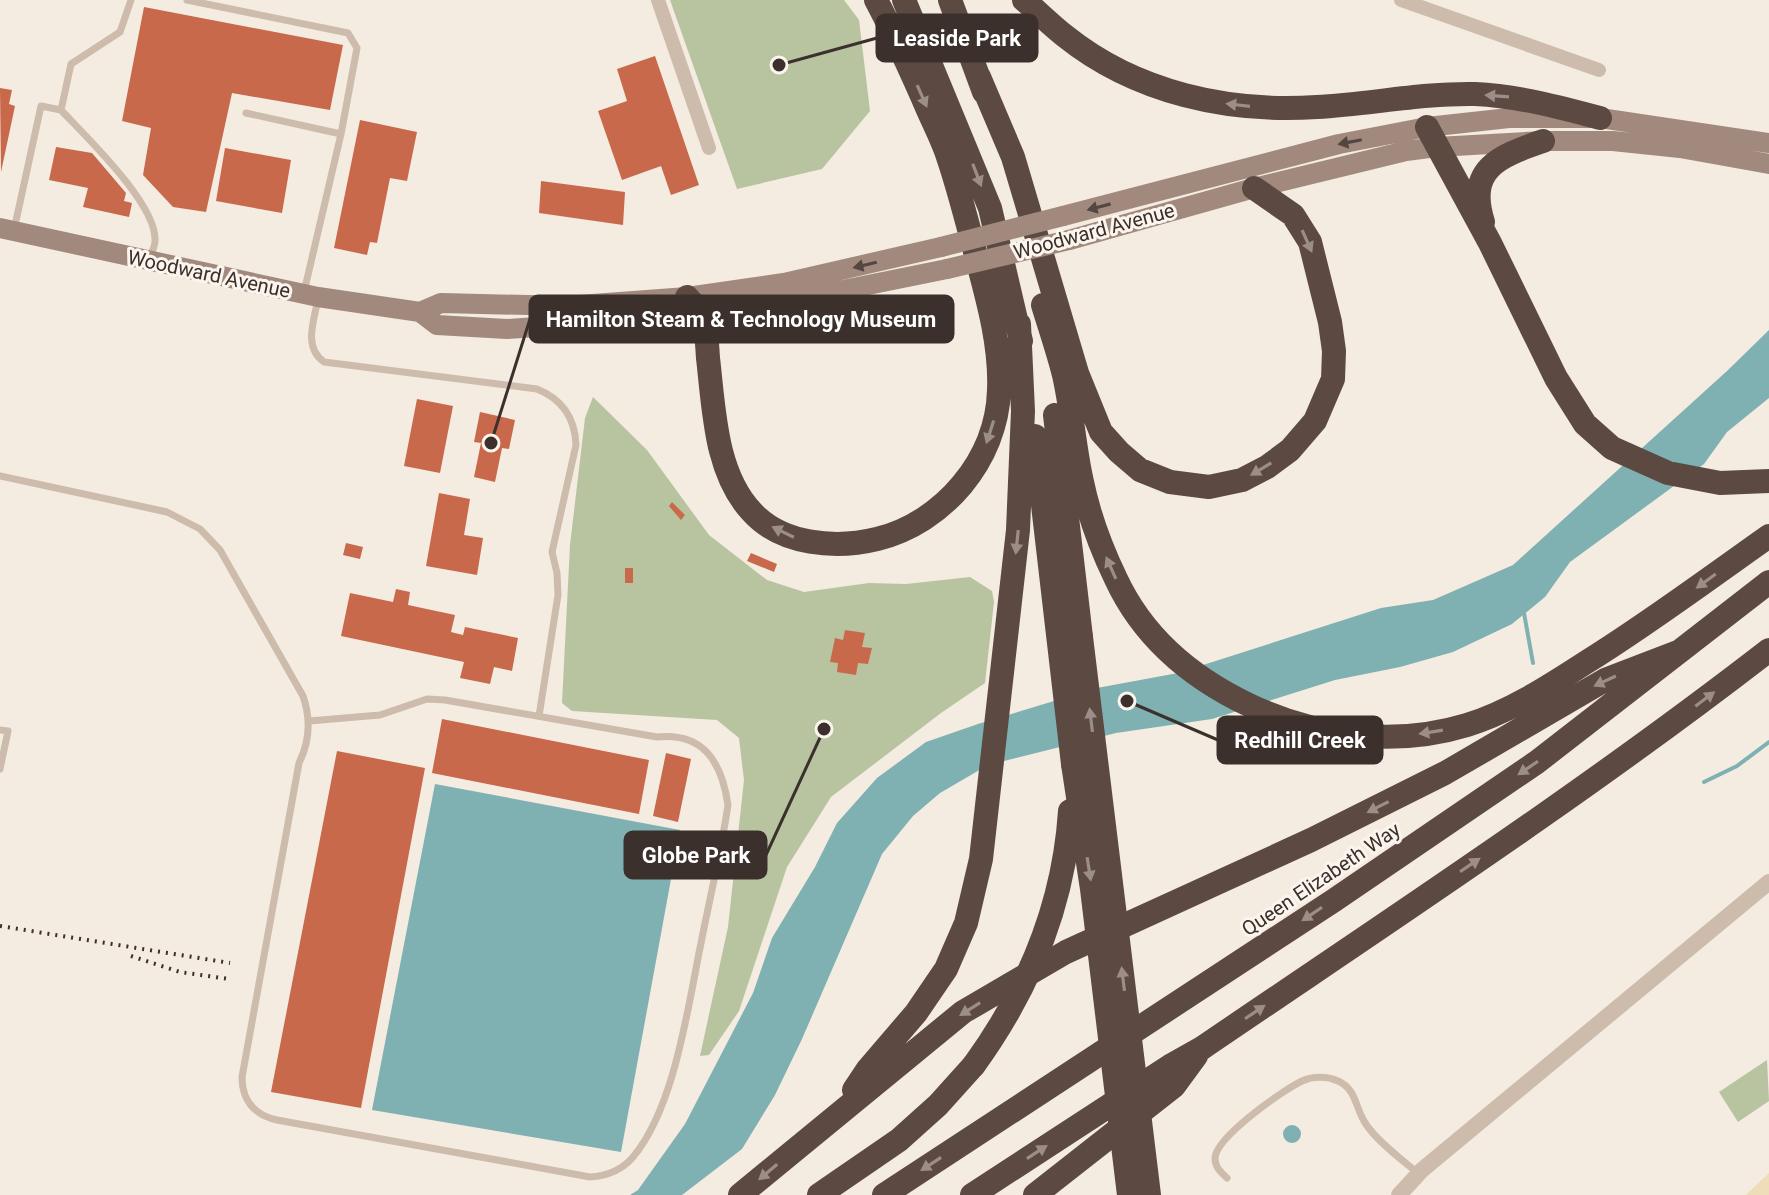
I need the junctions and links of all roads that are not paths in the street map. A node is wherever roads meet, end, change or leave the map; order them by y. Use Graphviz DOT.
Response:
graph roads {
  1 [pos="131,0"];
  2 [pos="187,0"];
  3 [pos="658,0"];
  4 [pos="876,0"];
  5 [pos="904,0"];
  6 [pos="950,0"];
  7 [pos="1024,0"];
  8 [pos="1401,0"];
  9 [pos="1599,70"];
  10 [pos="979,77"];
  11 [pos="61,110"];
  12 [pos="246,113"];
  13 [pos="1600,118"];
  14 [pos="341,134"];
  15 [pos="1432,137"];
  16 [pos="1543,141"];
  17 [pos="1769,143"];
  18 [pos="709,148"];
  19 [pos="1769,164"];
  20 [pos="1254,188"];
  21 [pos="7,230"];
  22 [pos="1490,243"];
  23 [pos="149,261"];
  24 [pos="311,296"];
  25 [pos="1043,305"];
  26 [pos="694,306"];
  27 [pos="1019,324"];
  28 [pos="0,476"];
  29 [pos="1769,481"];
  30 [pos="1769,536"];
  31 [pos="1769,582"];
  32 [pos="1769,650"];
  33 [pos="1678,652"];
  34 [pos="539,716"];
  35 [pos="309,721"];
  36 [pos="0,730"];
  37 [pos="1073,764"];
  38 [pos="0,769"];
  39 [pos="1769,882"];
  40 [pos="1202,1048"];
  41 [pos="841,1110"];
  42 [pos="1419,1174"];
  43 [pos="1227,1178"];
  44 [pos="740,1195"];
  45 [pos="819,1195"];
  46 [pos="884,1195"];
  47 [pos="972,1195"];
  48 [pos="1035,1195"];
  49 [pos="1129,1195"];
  50 [pos="1149,1195"];
  51 [pos="1399,1195"];
  1 -- 11 [label="lane"];
  2 -- 14 [label="lane"];
  3 -- 18 [label="street"];
  4 -- 26 [label="highway, one-way"];
  5 -- 27 [label="highway, one-way"];
  6 -- 10 [label="highway"];
  13 -- 7 [label="highway, one-way"];
  8 -- 9 [label="street"];
  20 -- 10 [label="highway, one-way"];
  10 -- 25 [label="highway"];
  11 -- 21 [label="lane"];
  11 -- 23 [label="lane"];
  12 -- 14 [label="lane"];
  13 -- 15 [label="main road, Woodward Avenue"];
  13 -- 17 [label="main road, Woodward Avenue"];
  14 -- 24 [label="lane"];
  15 -- 16 [label="main road, Woodward Avenue"];
  15 -- 20 [label="main road, Woodward Avenue"];
  15 -- 22 [label="highway"];
  15 -- 26 [label="main road, Woodward Avenue, one-way, bridge"];
  16 -- 19 [label="main road, Woodward Avenue"];
  16 -- 22 [label="highway"];
  20 -- 26 [label="main road, Woodward Avenue, bridge"];
  21 -- 23 [label="main road, Woodward Avenue"];
  22 -- 29 [label="highway"];
  23 -- 24 [label="main road, Woodward Avenue"];
  24 -- 26 [label="main road, Woodward Avenue"];
  24 -- 34 [label="lane"];
  30 -- 25 [label="highway, one-way"];
  50 -- 25 [label="highway, one-way, bridge"];
  27 -- 37 [label="highway"];
  27 -- 41 [label="highway, one-way"];
  28 -- 35 [label="lane"];
  31 -- 33 [label="highway, Queen Elizabeth Way"];
  40 -- 32 [label="highway, one-way"];
  33 -- 41 [label="highway, one-way"];
  33 -- 46 [label="highway, Queen Elizabeth Way, one-way"];
  34 -- 35 [label="lane"];
  34 -- 35 [label="lane"];
  36 -- 38 [label="lane"];
  37 -- 45 [label="highway, bridge"];
  37 -- 49 [label="highway, one-way, bridge"];
  39 -- 42 [label="street"];
  47 -- 40 [label="highway, one-way"];
  40 -- 48 [label="highway"];
  41 -- 44 [label="highway, one-way"];
  42 -- 43 [label="lane"];
  42 -- 51 [label="street"];
}
